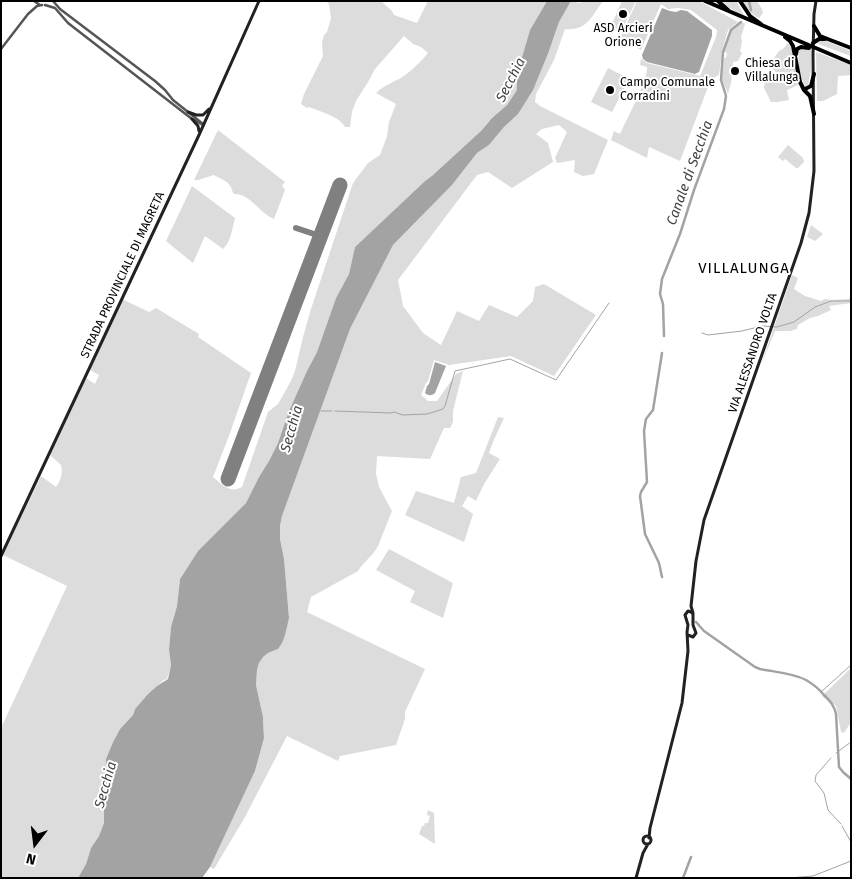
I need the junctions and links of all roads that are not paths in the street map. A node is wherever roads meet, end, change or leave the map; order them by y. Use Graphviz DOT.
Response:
graph roads {
  1 [pos="34,1"];
  2 [pos="52,1"];
  3 [pos="259,1"];
  4 [pos="705,1"];
  5 [pos="718,1"];
  6 [pos="816,1"];
  7 [pos="741,3"];
  8 [pos="44,5"];
  9 [pos="732,13"];
  10 [pos="28,14"];
  11 [pos="814,26"];
  12 [pos="774,31"];
  13 [pos="814,36"];
  14 [pos="822,38"];
  15 [pos="813,43"];
  16 [pos="1,48"];
  17 [pos="851,48"];
  18 [pos="819,50"];
  19 [pos="796,54"];
  20 [pos="851,62"];
  21 [pos="814,74"];
  22 [pos="155,81"];
  23 [pos="152,88"];
  24 [pos="804,89"];
  25 [pos="814,92"];
  26 [pos="217,96"];
  27 [pos="188,112"];
  28 [pos="814,114"];
  29 [pos="192,119"];
  30 [pos="203,125"];
  31 [pos="192,149"];
  32 [pos="1,556"];
  33 [pos="691,606"];
  34 [pos="688,611"];
  35 [pos="693,613"];
  36 [pos="688,636"];
  37 [pos="693,637"];
  38 [pos="688,651"];
  39 [pos="648,837"];
  40 [pos="646,843"];
  41 [pos="636,878"];
  1 -- 8 [label="street"];
  1 -- 10 [label="street"];
  2 -- 8 [label="street"];
  2 -- 22 [label="street"];
  3 -- 26 [label="main road, STRADA PROVINCIALE DI MAGRETA"];
  4 -- 9 [label="main road"];
  5 -- 9 [label="main road"];
  6 -- 11 [label="main road, VIA ALESSANDRO VOLTA"];
  7 -- 12 [label="main road"];
  8 -- 10 [label="street"];
  8 -- 23 [label="street"];
  9 -- 12 [label="main road"];
  10 -- 16 [label="street"];
  11 -- 13 [label="main road, VIA ALESSANDRO VOLTA"];
  11 -- 14 [label="main road"];
  12 -- 18 [label="main road"];
  12 -- 19 [label="main road"];
  13 -- 14 [label="main road"];
  13 -- 15 [label="main road, VIA ALESSANDRO VOLTA"];
  14 -- 15 [label="main road"];
  14 -- 17 [label="main road"];
  15 -- 21 [label="main road, VIA ALESSANDRO VOLTA"];
  18 -- 19 [label="main road"];
  18 -- 20 [label="main road"];
  19 -- 24 [label="main road"];
  21 -- 24 [label="main road"];
  21 -- 25 [label="main road, VIA ALESSANDRO VOLTA"];
  22 -- 23 [label="street"];
  22 -- 27 [label="street"];
  23 -- 29 [label="street"];
  24 -- 25 [label="main road"];
  24 -- 28 [label="main road"];
  25 -- 28 [label="main road, VIA ALESSANDRO VOLTA"];
  26 -- 27 [label="main road"];
  26 -- 30 [label="main road, STRADA PROVINCIALE DI MAGRETA"];
  27 -- 30 [label="street"];
  28 -- 33 [label="main road, VIA ALESSANDRO VOLTA"];
  29 -- 30 [label="street"];
  29 -- 31 [label="main road"];
  30 -- 31 [label="main road, STRADA PROVINCIALE DI MAGRETA"];
  31 -- 32 [label="main road, STRADA PROVINCIALE DI MAGRETA"];
  33 -- 34 [label="main road"];
  33 -- 35 [label="main road"];
  34 -- 35 [label="main road"];
  34 -- 36 [label="main road"];
  35 -- 37 [label="main road"];
  36 -- 37 [label="main road"];
  36 -- 38 [label="main road"];
  37 -- 38 [label="main road"];
  38 -- 39 [label="main road"];
  39 -- 40 [label="main road"];
  39 -- 40 [label="main road"];
  40 -- 41 [label="main road"];
}
